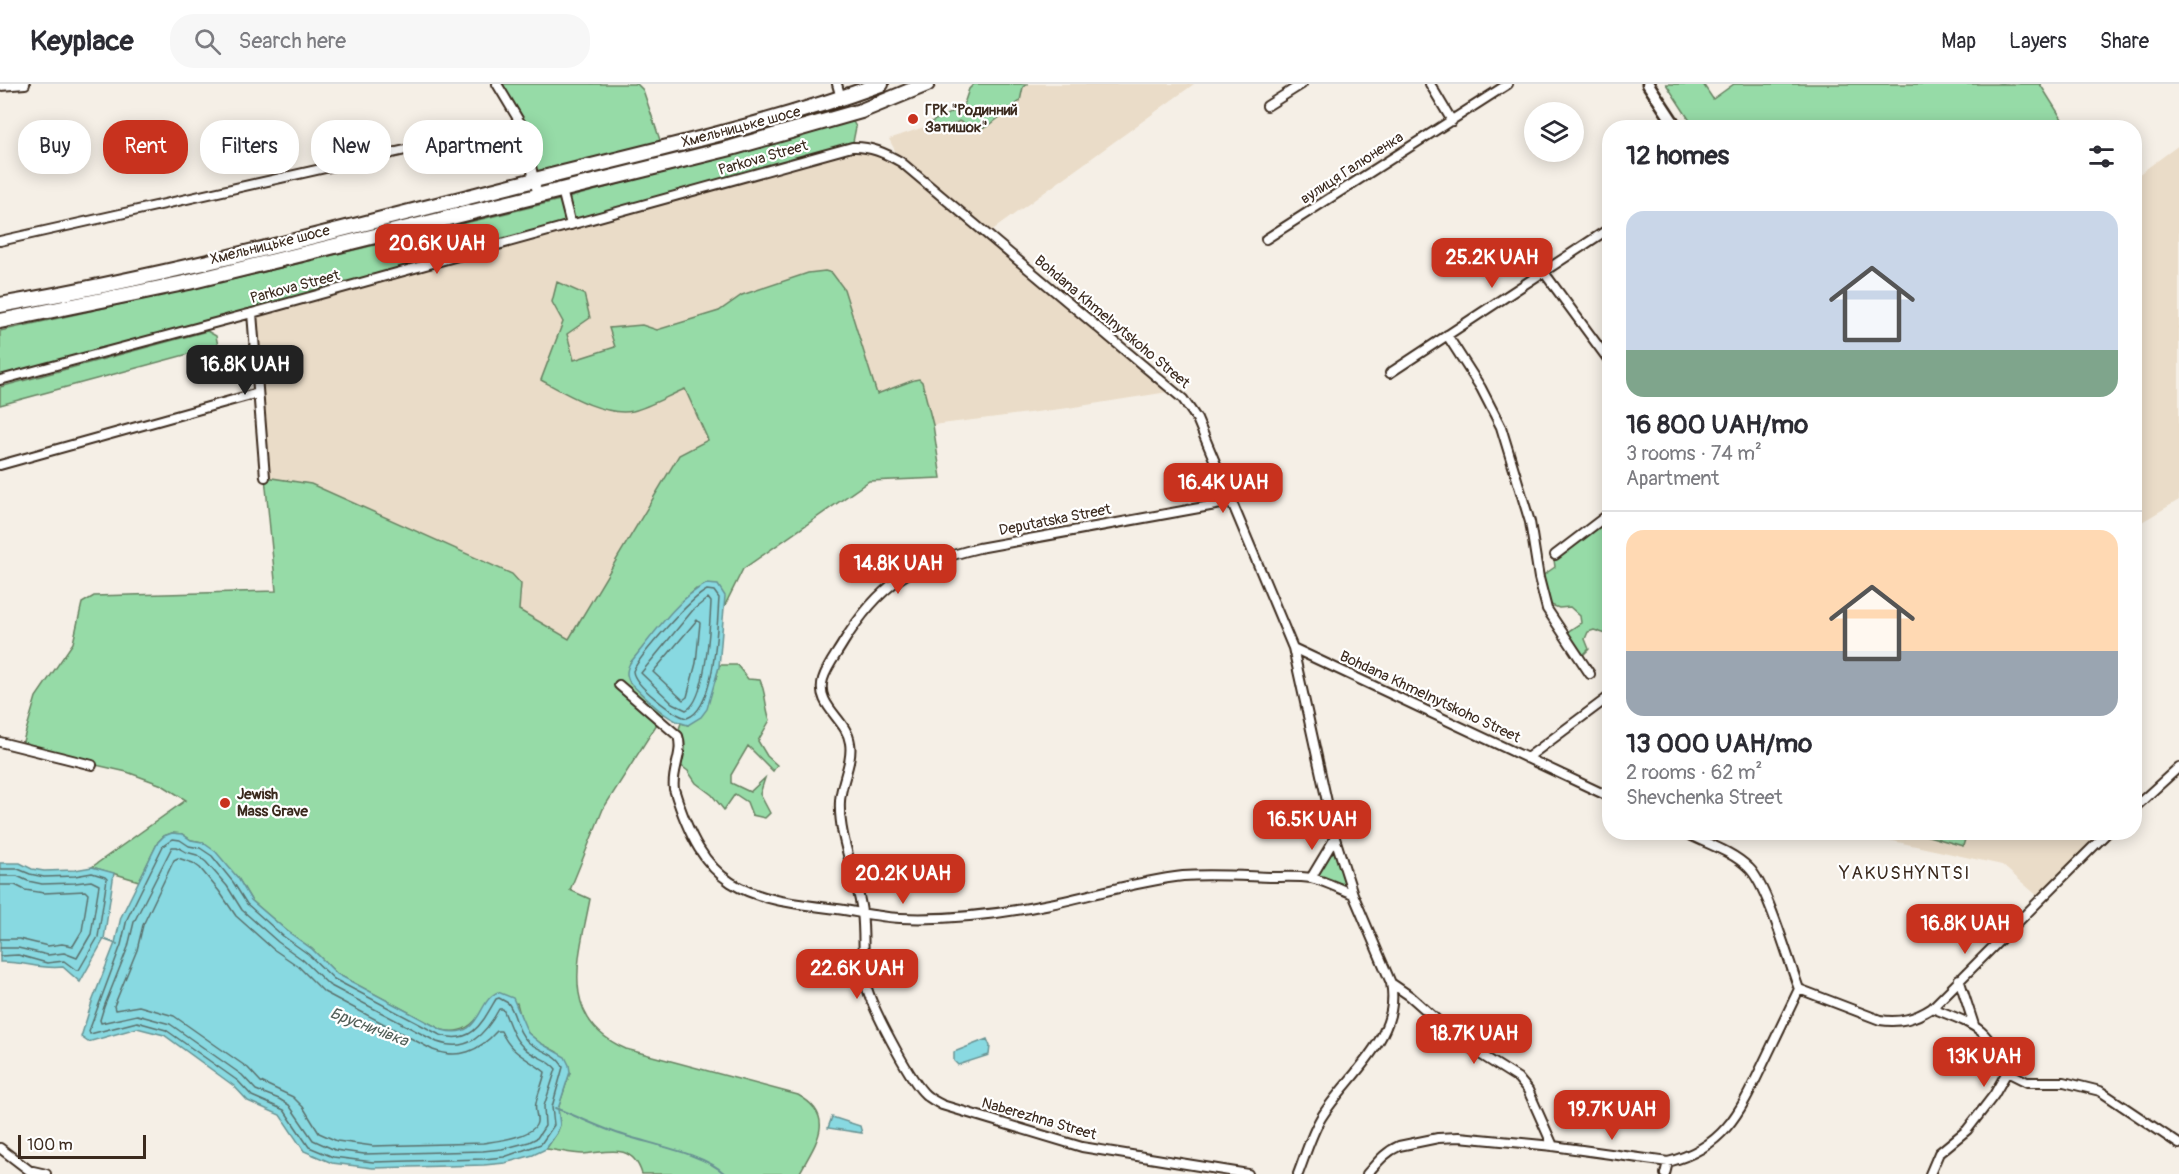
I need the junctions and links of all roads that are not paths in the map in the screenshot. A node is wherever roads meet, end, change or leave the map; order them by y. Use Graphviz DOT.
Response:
graph roads {
  1 [pos="25,84"];
  2 [pos="497,84"];
  3 [pos="837,84"];
  4 [pos="881,84"];
  5 [pos="927,84"];
  6 [pos="1302,84"];
  7 [pos="1430,84"];
  8 [pos="1508,84"];
  9 [pos="1648,84"];
  10 [pos="0,86"];
  11 [pos="841,98"];
  12 [pos="1267,106"];
  13 [pos="847,115"];
  14 [pos="519,120"];
  15 [pos="1672,120"];
  16 [pos="1452,121"];
  17 [pos="874,149"];
  18 [pos="403,150"];
  19 [pos="533,174"];
  20 [pos="534,180"];
  21 [pos="562,190"];
  22 [pos="538,196"];
  23 [pos="571,225"];
  24 [pos="1602,233"];
  25 [pos="1266,239"];
  26 [pos="0,241"];
  27 [pos="1543,271"];
  28 [pos="0,305"];
  29 [pos="252,313"];
  30 [pos="0,321"];
  31 [pos="1447,335"];
  32 [pos="1602,351"];
  33 [pos="1390,373"];
  34 [pos="0,380"];
  35 [pos="258,393"];
  36 [pos="0,465"];
  37 [pos="265,477"];
  38 [pos="1232,502"];
  39 [pos="1602,519"];
  40 [pos="1555,555"];
  41 [pos="1293,648"];
  42 [pos="1590,674"];
  43 [pos="619,685"];
  44 [pos="1602,702"];
  45 [pos="0,742"];
  46 [pos="1527,758"];
  47 [pos="92,765"];
  48 [pos="2179,767"];
  49 [pos="1602,793"];
  50 [pos="2142,801"];
  51 [pos="1335,838"];
  52 [pos="1699,840"];
  53 [pos="2100,840"];
  54 [pos="1311,878"];
  55 [pos="1353,894"];
  56 [pos="862,912"];
  57 [pos="1959,980"];
  58 [pos="1391,983"];
  59 [pos="1799,989"];
  60 [pos="1932,1008"];
  61 [pos="1974,1025"];
  62 [pos="909,1071"];
  63 [pos="2007,1071"];
  64 [pos="2179,1144"];
  65 [pos="1553,1146"];
  66 [pos="0,1148"];
  67 [pos="1668,1162"];
  68 [pos="1211,1171"];
  69 [pos="33,1173"];
  70 [pos="46,1174"];
  71 [pos="1248,1174"];
  72 [pos="1298,1174"];
  73 [pos="1367,1174"];
  74 [pos="1665,1174"];
  75 [pos="1930,1174"];
  1 -- 10 [label="street"];
  2 -- 14 [label="street"];
  3 -- 11 [label="street"];
  4 -- 11 [label="highway, Хмельницьке шосе"];
  5 -- 13 [label="highway, Хмельницьке шосе"];
  6 -- 12 [label="street"];
  7 -- 16 [label="street"];
  8 -- 16 [label="street, вулиця Галюненка"];
  9 -- 15 [label="street"];
  11 -- 13 [label="highway"];
  11 -- 20 [label="highway, Хмельницьке шосе"];
  13 -- 21 [label="highway, Хмельницьке шосе"];
  16 -- 25 [label="street, вулиця Галюненка"];
  17 -- 23 [label="street, Parkova Street"];
  17 -- 38 [label="street, Bohdana Khmelnytskoho Street"];
  18 -- 26 [label="street"];
  19 -- 20 [label="street"];
  20 -- 22 [label="street"];
  20 -- 28 [label="highway, Хмельницьке шосе"];
  21 -- 22 [label="highway, Хмельницьке шосе"];
  21 -- 23 [label="street"];
  22 -- 30 [label="highway, Хмельницьке шосе"];
  23 -- 29 [label="street, Parkova Street"];
  24 -- 27 [label="street"];
  27 -- 31 [label="street"];
  27 -- 32 [label="street"];
  29 -- 34 [label="street, Parkova Street"];
  29 -- 35 [label="street"];
  31 -- 33 [label="street"];
  31 -- 42 [label="street"];
  35 -- 36 [label="street"];
  35 -- 37 [label="street"];
  38 -- 41 [label="street, Bohdana Khmelnytskoho Street"];
  38 -- 56 [label="street, Deputatska Street"];
  39 -- 40 [label="street"];
  41 -- 46 [label="street, Bohdana Khmelnytskoho Street"];
  41 -- 51 [label="street"];
  43 -- 56 [label="street"];
  44 -- 46 [label="street"];
  45 -- 47 [label="street"];
  46 -- 49 [label="street, Bohdana Khmelnytskoho Street"];
  48 -- 50 [label="street"];
  51 -- 54 [label="street"];
  51 -- 55 [label="street"];
  52 -- 59 [label="street"];
  53 -- 57 [label="street"];
  54 -- 55 [label="street"];
  54 -- 56 [label="street"];
  55 -- 58 [label="street"];
  56 -- 62 [label="street, Deputatska Street"];
  57 -- 60 [label="street"];
  57 -- 61 [label="street"];
  58 -- 65 [label="street"];
  58 -- 72 [label="street"];
  59 -- 60 [label="street"];
  59 -- 67 [label="street"];
  60 -- 61 [label="street"];
  61 -- 63 [label="street"];
  62 -- 68 [label="street, Naberezhna Street"];
  63 -- 64 [label="street"];
  63 -- 75 [label="street"];
  65 -- 67 [label="street"];
  65 -- 73 [label="street"];
  66 -- 69 [label="street"];
  67 -- 74 [label="street"];
  68 -- 71 [label="street, Naberezhna Street"];
  69 -- 70 [label="street"];
}
